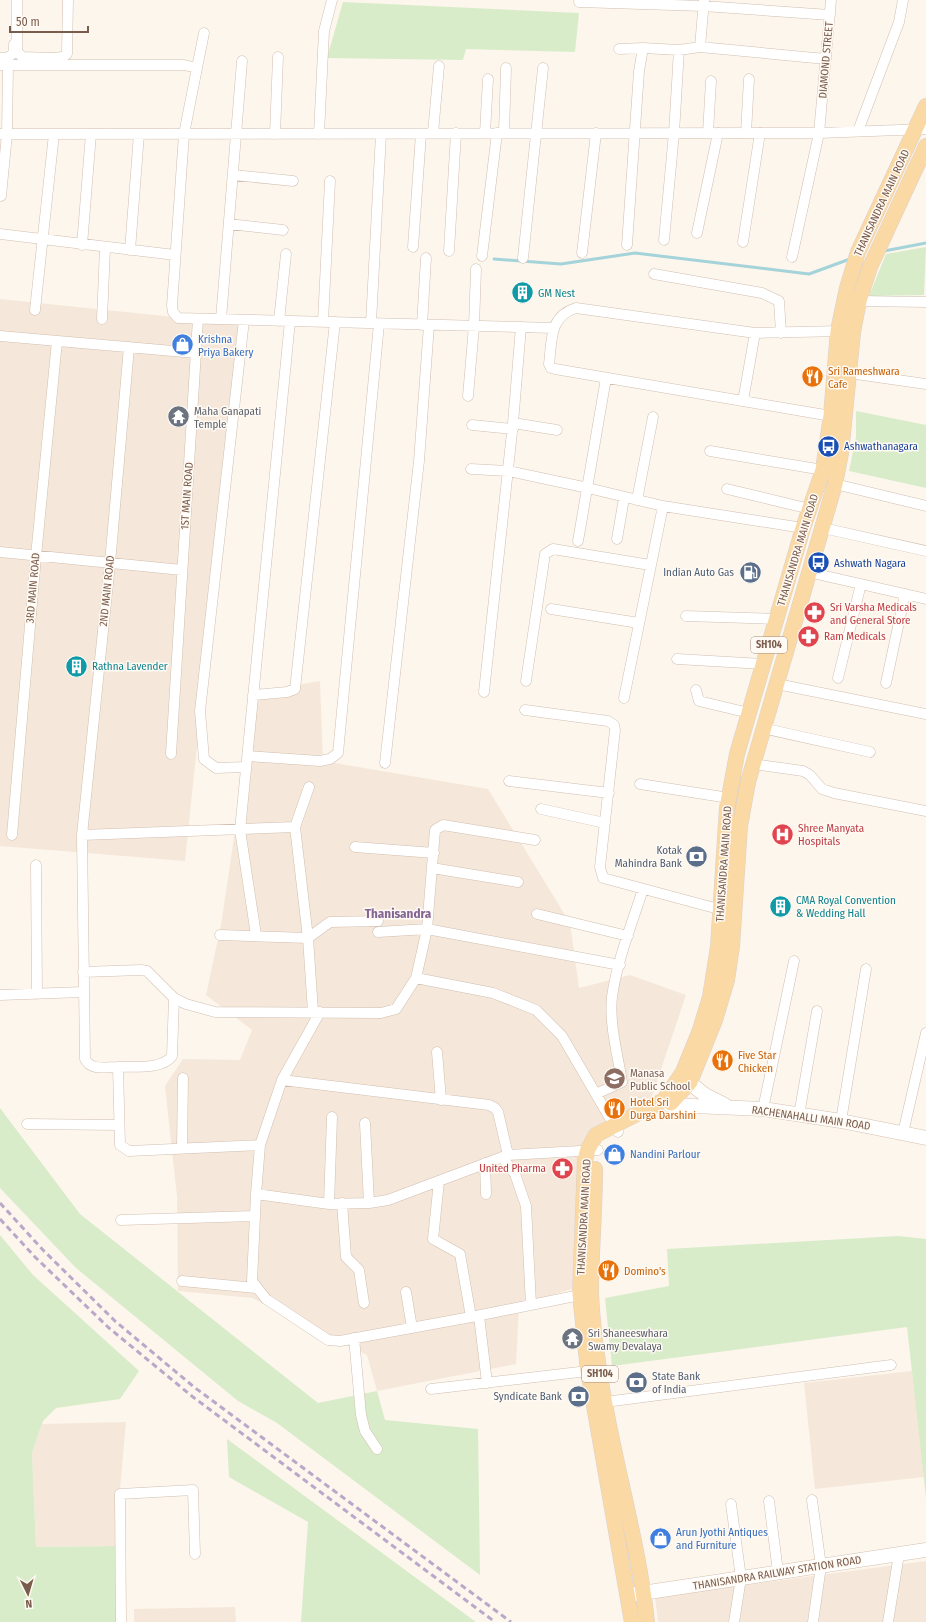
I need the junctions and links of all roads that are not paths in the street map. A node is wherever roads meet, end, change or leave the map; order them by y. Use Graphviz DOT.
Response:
graph roads {
  1 [pos="13,0"];
  2 [pos="17,0"];
  3 [pos="68,0"];
  4 [pos="332,0"];
  5 [pos="831,0"];
  6 [pos="903,0"];
  7 [pos="580,2"];
  8 [pos="704,3"];
  9 [pos="830,15"];
  10 [pos="204,33"];
  11 [pos="700,47"];
  12 [pos="643,48"];
  13 [pos="619,49"];
  14 [pos="679,50"];
  15 [pos="278,57"];
  16 [pos="0,58"];
  17 [pos="826,59"];
  18 [pos="53,61"];
  19 [pos="242,61"];
  20 [pos="4,65"];
  21 [pos="440,66"];
  22 [pos="197,68"];
  23 [pos="506,68"];
  24 [pos="542,68"];
  25 [pos="488,79"];
  26 [pos="749,79"];
  27 [pos="711,81"];
  28 [pos="926,106"];
  29 [pos="922,129"];
  30 [pos="858,132"];
  31 [pos="433,133"];
  32 [pos="485,133"];
  33 [pos="500,133"];
  34 [pos="535,133"];
  35 [pos="596,133"];
  36 [pos="635,133"];
  37 [pos="674,133"];
  38 [pos="708,133"];
  39 [pos="718,133"];
  40 [pos="746,133"];
  41 [pos="760,133"];
  42 [pos="819,133"];
  43 [pos="4,134"];
  44 [pos="54,134"];
  45 [pos="91,134"];
  46 [pos="139,134"];
  47 [pos="184,134"];
  48 [pos="237,134"];
  49 [pos="275,134"];
  50 [pos="319,134"];
  51 [pos="381,134"];
  52 [pos="421,134"];
  53 [pos="456,134"];
  54 [pos="926,146"];
  55 [pos="233,175"];
  56 [pos="293,181"];
  57 [pos="330,181"];
  58 [pos="1,196"];
  59 [pos="229,224"];
  60 [pos="283,230"];
  61 [pos="697,233"];
  62 [pos="0,234"];
  63 [pos="41,240"];
  64 [pos="664,240"];
  65 [pos="743,242"];
  66 [pos="82,245"];
  67 [pos="627,245"];
  68 [pos="413,247"];
  69 [pos="105,248"];
  70 [pos="130,250"];
  71 [pos="448,252"];
  72 [pos="582,253"];
  73 [pos="286,254"];
  74 [pos="175,255"];
  75 [pos="482,256"];
  76 [pos="792,257"];
  77 [pos="426,258"];
  78 [pos="523,258"];
  79 [pos="476,269"];
  80 [pos="654,274"];
  81 [pos="859,301"];
  82 [pos="926,302"];
  83 [pos="35,310"];
  84 [pos="102,319"];
  85 [pos="198,319"];
  86 [pos="221,320"];
  87 [pos="244,320"];
  88 [pos="279,321"];
  89 [pos="290,321"];
  90 [pos="323,322"];
  91 [pos="335,322"];
  92 [pos="375,324"];
  93 [pos="425,325"];
  94 [pos="474,326"];
  95 [pos="521,327"];
  96 [pos="553,328"];
  97 [pos="838,331"];
  98 [pos="854,332"];
  99 [pos="755,333"];
  100 [pos="781,333"];
  101 [pos="0,336"];
  102 [pos="57,341"];
  103 [pos="129,347"];
  104 [pos="196,353"];
  105 [pos="849,373"];
  106 [pos="606,378"];
  107 [pos="926,384"];
  108 [pos="468,396"];
  109 [pos="744,401"];
  110 [pos="831,416"];
  111 [pos="653,417"];
  112 [pos="472,425"];
  113 [pos="513,426"];
  114 [pos="557,430"];
  115 [pos="710,451"];
  116 [pos="471,469"];
  117 [pos="823,470"];
  118 [pos="508,471"];
  119 [pos="835,484"];
  120 [pos="588,488"];
  121 [pos="727,489"];
  122 [pos="624,498"];
  123 [pos="637,500"];
  124 [pos="663,506"];
  125 [pos="926,506"];
  126 [pos="810,509"];
  127 [pos="803,528"];
  128 [pos="823,528"];
  129 [pos="617,539"];
  130 [pos="578,541"];
  131 [pos="926,551"];
  132 [pos="0,552"];
  133 [pos="36,556"];
  134 [pos="110,563"];
  135 [pos="650,565"];
  136 [pos="182,570"];
  137 [pos="808,572"];
  138 [pos="862,584"];
  139 [pos="905,594"];
  140 [pos="926,599"];
  141 [pos="551,609"];
  142 [pos="686,616"];
  143 [pos="776,619"];
  144 [pos="639,623"];
  145 [pos="677,659"];
  146 [pos="763,664"];
  147 [pos="838,678"];
  148 [pos="526,681"];
  149 [pos="886,683"];
  150 [pos="777,684"];
  151 [pos="696,690"];
  152 [pos="484,692"];
  153 [pos="253,696"];
  154 [pos="624,698"];
  155 [pos="525,710"];
  156 [pos="749,713"];
  157 [pos="926,714"];
  158 [pos="762,728"];
  159 [pos="870,752"];
  160 [pos="171,754"];
  161 [pos="248,756"];
  162 [pos="385,763"];
  163 [pos="753,764"];
  164 [pos="246,767"];
  165 [pos="509,781"];
  166 [pos="640,784"];
  167 [pos="309,787"];
  168 [pos="609,793"];
  169 [pos="729,798"];
  170 [pos="541,809"];
  171 [pos="926,811"];
  172 [pos="605,823"];
  173 [pos="295,827"];
  174 [pos="240,830"];
  175 [pos="12,835"];
  176 [pos="82,835"];
  177 [pos="535,840"];
  178 [pos="355,847"];
  179 [pos="434,853"];
  180 [pos="36,866"];
  181 [pos="432,868"];
  182 [pos="518,882"];
  183 [pos="643,888"];
  184 [pos="727,911"];
  185 [pos="537,914"];
  186 [pos="378,921"];
  187 [pos="427,929"];
  188 [pos="378,932"];
  189 [pos="220,935"];
  190 [pos="256,935"];
  191 [pos="628,936"];
  192 [pos="308,938"];
  193 [pos="794,961"];
  194 [pos="620,965"];
  195 [pos="866,969"];
  196 [pos="83,972"];
  197 [pos="416,978"];
  198 [pos="83,992"];
  199 [pos="37,994"];
  200 [pos="0,995"];
  201 [pos="174,998"];
  202 [pos="816,1011"];
  203 [pos="317,1012"];
  204 [pos="926,1033"];
  205 [pos="436,1052"];
  206 [pos="118,1067"];
  207 [pos="183,1078"];
  208 [pos="685,1079"];
  209 [pos="282,1080"];
  210 [pos="596,1094"];
  211 [pos="441,1100"];
  212 [pos="667,1102"];
  213 [pos="731,1108"];
  214 [pos="763,1109"];
  215 [pos="799,1115"];
  216 [pos="332,1117"];
  217 [pos="841,1121"];
  218 [pos="365,1122"];
  219 [pos="27,1124"];
  220 [pos="119,1125"];
  221 [pos="616,1128"];
  222 [pos="903,1133"];
  223 [pos="926,1138"];
  224 [pos="260,1145"];
  225 [pos="182,1148"];
  226 [pos="593,1150"];
  227 [pos="505,1156"];
  228 [pos="485,1163"];
  229 [pos="439,1181"];
  230 [pos="256,1194"];
  231 [pos="486,1194"];
  232 [pos="342,1203"];
  233 [pos="369,1203"];
  234 [pos="330,1204"];
  235 [pos="255,1216"];
  236 [pos="121,1220"];
  237 [pos="182,1281"];
  238 [pos="256,1288"];
  239 [pos="406,1292"];
  240 [pos="586,1294"];
  241 [pos="364,1302"];
  242 [pos="531,1305"];
  243 [pos="475,1316"];
  244 [pos="412,1328"];
  245 [pos="354,1338"];
  246 [pos="891,1365"];
  247 [pos="588,1371"];
  248 [pos="487,1383"];
  249 [pos="431,1389"];
  250 [pos="605,1402"];
  251 [pos="377,1449"];
  252 [pos="812,1500"];
  253 [pos="769,1501"];
  254 [pos="731,1504"];
  255 [pos="926,1550"];
  256 [pos="195,1554"];
  257 [pos="899,1554"];
  258 [pos="821,1566"];
  259 [pos="778,1572"];
  260 [pos="741,1578"];
  261 [pos="644,1593"];
  262 [pos="629,1595"];
  263 [pos="121,1622"];
  264 [pos="632,1622"];
  265 [pos="647,1622"];
  266 [pos="734,1622"];
  267 [pos="813,1622"];
  268 [pos="888,1622"];
  1 -- 16 [label="street"];
  2 -- 18 [label="street"];
  3 -- 18 [label="street"];
  4 -- 50 [label="street"];
  5 -- 9 [label="street"];
  6 -- 30 [label="street"];
  7 -- 8 [label="street, DIAMOND STREET"];
  8 -- 9 [label="street, DIAMOND STREET"];
  8 -- 11 [label="street"];
  9 -- 17 [label="street, DIAMOND STREET"];
  10 -- 22 [label="street"];
  11 -- 14 [label="street"];
  11 -- 17 [label="street"];
  12 -- 13 [label="street"];
  12 -- 14 [label="street"];
  12 -- 36 [label="street"];
  14 -- 37 [label="street"];
  15 -- 49 [label="street"];
  17 -- 42 [label="street, DIAMOND STREET"];
  18 -- 20 [label="street"];
  18 -- 22 [label="street"];
  19 -- 48 [label="street"];
  20 -- 43 [label="street"];
  21 -- 31 [label="street"];
  22 -- 47 [label="street"];
  23 -- 33 [label="street"];
  24 -- 34 [label="street"];
  25 -- 32 [label="street"];
  26 -- 40 [label="street"];
  27 -- 38 [label="street"];
  28 -- 29 [label="main road, THANISANDRA MAIN ROAD / SH104"];
  29 -- 30 [label="street"];
  29 -- 97 [label="main road, THANISANDRA MAIN ROAD / SH104"];
  30 -- 42 [label="street"];
  31 -- 52 [label="street"];
  31 -- 53 [label="street"];
  32 -- 33 [label="street"];
  32 -- 53 [label="street"];
  33 -- 34 [label="street"];
  33 -- 75 [label="street"];
  34 -- 35 [label="street"];
  34 -- 78 [label="street"];
  35 -- 36 [label="street"];
  35 -- 72 [label="street"];
  36 -- 37 [label="street"];
  36 -- 67 [label="street"];
  37 -- 38 [label="street"];
  37 -- 64 [label="street"];
  38 -- 39 [label="street"];
  39 -- 40 [label="street"];
  39 -- 61 [label="street"];
  40 -- 41 [label="street"];
  41 -- 42 [label="street"];
  41 -- 65 [label="street"];
  42 -- 76 [label="street, DIAMOND STREET"];
  43 -- 44 [label="street"];
  43 -- 58 [label="street"];
  44 -- 45 [label="street"];
  44 -- 63 [label="street"];
  45 -- 46 [label="street"];
  45 -- 66 [label="street"];
  46 -- 47 [label="street"];
  46 -- 70 [label="street"];
  47 -- 48 [label="street"];
  47 -- 74 [label="street"];
  48 -- 49 [label="street"];
  48 -- 55 [label="street"];
  49 -- 50 [label="street"];
  50 -- 51 [label="street"];
  51 -- 52 [label="street"];
  51 -- 92 [label="street"];
  52 -- 68 [label="street"];
  53 -- 71 [label="street"];
  54 -- 81 [label="main road, THANISANDRA MAIN ROAD / SH104"];
  55 -- 56 [label="street"];
  55 -- 59 [label="street"];
  57 -- 90 [label="street"];
  59 -- 60 [label="street"];
  59 -- 86 [label="street"];
  62 -- 63 [label="street"];
  63 -- 66 [label="street"];
  63 -- 83 [label="street"];
  66 -- 69 [label="street"];
  69 -- 70 [label="street"];
  69 -- 84 [label="street"];
  70 -- 74 [label="street"];
  73 -- 88 [label="street"];
  74 -- 85 [label="street"];
  77 -- 93 [label="street"];
  79 -- 94 [label="street"];
  80 -- 100 [label="street"];
  81 -- 82 [label="street"];
  81 -- 98 [label="main road, THANISANDRA MAIN ROAD / SH104"];
  85 -- 86 [label="street"];
  85 -- 104 [label="street, 1ST MAIN ROAD"];
  86 -- 87 [label="street"];
  87 -- 88 [label="street"];
  87 -- 164 [label="street"];
  88 -- 89 [label="street"];
  89 -- 90 [label="street"];
  89 -- 153 [label="street"];
  90 -- 91 [label="street"];
  91 -- 92 [label="street"];
  91 -- 153 [label="street"];
  92 -- 93 [label="street"];
  92 -- 161 [label="street"];
  93 -- 94 [label="street"];
  93 -- 162 [label="street"];
  94 -- 95 [label="street"];
  94 -- 108 [label="street"];
  95 -- 96 [label="street"];
  95 -- 113 [label="street"];
  96 -- 99 [label="street"];
  96 -- 106 [label="street"];
  97 -- 98 [label="street"];
  97 -- 100 [label="street"];
  97 -- 110 [label="main road, THANISANDRA MAIN ROAD / SH104"];
  98 -- 105 [label="main road, THANISANDRA MAIN ROAD / SH104"];
  99 -- 100 [label="street"];
  99 -- 109 [label="street"];
  101 -- 102 [label="street"];
  102 -- 103 [label="street"];
  102 -- 133 [label="street, 3RD MAIN ROAD"];
  103 -- 104 [label="street"];
  103 -- 134 [label="street, 2ND MAIN ROAD"];
  104 -- 136 [label="street, 1ST MAIN ROAD"];
  105 -- 107 [label="street"];
  105 -- 119 [label="main road, THANISANDRA MAIN ROAD / SH104"];
  106 -- 109 [label="street"];
  106 -- 120 [label="street"];
  109 -- 110 [label="street"];
  110 -- 117 [label="main road, THANISANDRA MAIN ROAD / SH104"];
  111 -- 123 [label="street"];
  112 -- 113 [label="street"];
  113 -- 114 [label="street"];
  113 -- 118 [label="street"];
  115 -- 117 [label="street"];
  116 -- 118 [label="street"];
  117 -- 126 [label="main road, THANISANDRA MAIN ROAD / SH104"];
  118 -- 120 [label="street"];
  118 -- 152 [label="street"];
  119 -- 125 [label="street"];
  119 -- 128 [label="main road, THANISANDRA MAIN ROAD / SH104"];
  120 -- 122 [label="street"];
  120 -- 130 [label="street"];
  121 -- 126 [label="street"];
  122 -- 123 [label="street"];
  122 -- 129 [label="street"];
  123 -- 124 [label="street"];
  124 -- 127 [label="street"];
  124 -- 135 [label="street"];
  126 -- 127 [label="main road, THANISANDRA MAIN ROAD / SH104"];
  127 -- 143 [label="main road, THANISANDRA MAIN ROAD / SH104"];
  128 -- 131 [label="street"];
  128 -- 137 [label="main road, THANISANDRA MAIN ROAD / SH104"];
  132 -- 133 [label="street"];
  133 -- 134 [label="street"];
  133 -- 175 [label="street, 3RD MAIN ROAD"];
  134 -- 136 [label="street"];
  134 -- 176 [label="street, 2ND MAIN ROAD"];
  135 -- 144 [label="street"];
  135 -- 148 [label="street"];
  136 -- 160 [label="street, 1ST MAIN ROAD"];
  137 -- 138 [label="street"];
  137 -- 150 [label="main road, THANISANDRA MAIN ROAD / SH104"];
  138 -- 139 [label="street"];
  138 -- 147 [label="street"];
  139 -- 140 [label="street"];
  139 -- 149 [label="street"];
  141 -- 144 [label="street"];
  142 -- 143 [label="street"];
  143 -- 146 [label="main road, THANISANDRA MAIN ROAD / SH104"];
  144 -- 154 [label="street"];
  145 -- 146 [label="street"];
  146 -- 156 [label="main road, THANISANDRA MAIN ROAD / SH104"];
  150 -- 157 [label="street"];
  150 -- 158 [label="main road, THANISANDRA MAIN ROAD / SH104"];
  151 -- 156 [label="street"];
  153 -- 161 [label="street"];
  155 -- 168 [label="street"];
  156 -- 169 [label="main road, THANISANDRA MAIN ROAD / SH104"];
  158 -- 159 [label="street"];
  158 -- 163 [label="main road, THANISANDRA MAIN ROAD / SH104"];
  161 -- 164 [label="street"];
  163 -- 171 [label="street"];
  163 -- 184 [label="main road, THANISANDRA MAIN ROAD / SH104"];
  164 -- 174 [label="street"];
  165 -- 168 [label="street"];
  166 -- 169 [label="street"];
  167 -- 173 [label="street"];
  168 -- 172 [label="street"];
  169 -- 184 [label="main road, THANISANDRA MAIN ROAD / SH104"];
  170 -- 172 [label="street"];
  172 -- 183 [label="street"];
  173 -- 174 [label="street"];
  173 -- 192 [label="street"];
  174 -- 176 [label="street"];
  174 -- 190 [label="street"];
  176 -- 196 [label="street, 2ND MAIN ROAD"];
  177 -- 179 [label="street"];
  178 -- 179 [label="street"];
  179 -- 181 [label="street"];
  180 -- 199 [label="street"];
  181 -- 182 [label="street"];
  181 -- 187 [label="street"];
  183 -- 184 [label="street"];
  183 -- 191 [label="street"];
  184 -- 208 [label="main road, THANISANDRA MAIN ROAD / SH104"];
  185 -- 191 [label="street"];
  186 -- 192 [label="street"];
  187 -- 188 [label="street"];
  187 -- 194 [label="street"];
  187 -- 197 [label="street"];
  189 -- 190 [label="street"];
  190 -- 192 [label="street"];
  191 -- 194 [label="street"];
  192 -- 203 [label="street"];
  193 -- 214 [label="street"];
  194 -- 210 [label="street"];
  195 -- 217 [label="street"];
  196 -- 198 [label="street"];
  196 -- 201 [label="street"];
  197 -- 203 [label="street"];
  197 -- 210 [label="street"];
  198 -- 199 [label="street"];
  198 -- 206 [label="street"];
  199 -- 200 [label="street"];
  201 -- 203 [label="street"];
  201 -- 206 [label="street"];
  202 -- 215 [label="street"];
  203 -- 209 [label="street"];
  204 -- 222 [label="street"];
  205 -- 211 [label="street"];
  206 -- 220 [label="street"];
  207 -- 225 [label="street"];
  208 -- 212 [label="main road, THANISANDRA MAIN ROAD / SH104"];
  208 -- 213 [label="street"];
  209 -- 211 [label="street"];
  209 -- 224 [label="street"];
  210 -- 221 [label="street"];
  211 -- 227 [label="street"];
  212 -- 213 [label="street, RACHENAHALLI MAIN ROAD"];
  212 -- 221 [label="main road, THANISANDRA MAIN ROAD / SH104"];
  213 -- 214 [label="street, RACHENAHALLI MAIN ROAD"];
  214 -- 215 [label="street, RACHENAHALLI MAIN ROAD"];
  215 -- 217 [label="street, RACHENAHALLI MAIN ROAD"];
  216 -- 234 [label="street"];
  217 -- 222 [label="street, RACHENAHALLI MAIN ROAD"];
  218 -- 233 [label="street"];
  219 -- 220 [label="street"];
  220 -- 225 [label="street"];
  221 -- 226 [label="main road, THANISANDRA MAIN ROAD / SH104"];
  222 -- 223 [label="street, RACHENAHALLI MAIN ROAD"];
  224 -- 225 [label="street"];
  224 -- 230 [label="street"];
  226 -- 227 [label="street"];
  226 -- 240 [label="main road, THANISANDRA MAIN ROAD / SH104"];
  227 -- 228 [label="street"];
  227 -- 242 [label="street"];
  228 -- 229 [label="street"];
  228 -- 231 [label="street"];
  229 -- 233 [label="street"];
  229 -- 243 [label="street"];
  230 -- 234 [label="street"];
  230 -- 235 [label="street"];
  232 -- 233 [label="street"];
  232 -- 234 [label="street"];
  232 -- 241 [label="street"];
  235 -- 236 [label="street"];
  235 -- 238 [label="street"];
  237 -- 238 [label="street"];
  238 -- 245 [label="street"];
  239 -- 244 [label="street"];
  240 -- 242 [label="street"];
  240 -- 247 [label="main road, THANISANDRA MAIN ROAD / SH104"];
  240 -- 250 [label="main road, THANISANDRA MAIN ROAD / SH104"];
  242 -- 243 [label="street"];
  243 -- 244 [label="street"];
  243 -- 248 [label="street"];
  244 -- 245 [label="street"];
  245 -- 251 [label="street"];
  246 -- 250 [label="street"];
  247 -- 248 [label="street"];
  247 -- 262 [label="main road, THANISANDRA MAIN ROAD / SH104"];
  248 -- 249 [label="street"];
  250 -- 261 [label="main road, THANISANDRA MAIN ROAD / SH104"];
  252 -- 258 [label="street"];
  253 -- 259 [label="street"];
  254 -- 260 [label="street"];
  255 -- 257 [label="street, THANISANDRA RAILWAY STATION ROAD"];
  256 -- 263 [label="street"];
  257 -- 258 [label="street, THANISANDRA RAILWAY STATION ROAD"];
  257 -- 268 [label="street"];
  258 -- 259 [label="street, THANISANDRA RAILWAY STATION ROAD"];
  258 -- 267 [label="street"];
  259 -- 260 [label="street, THANISANDRA RAILWAY STATION ROAD"];
  260 -- 261 [label="street, THANISANDRA RAILWAY STATION ROAD"];
  260 -- 266 [label="street"];
  261 -- 262 [label="street, THANISANDRA RAILWAY STATION ROAD"];
  261 -- 265 [label="main road, SH104"];
  262 -- 264 [label="main road, SH104"];
}
